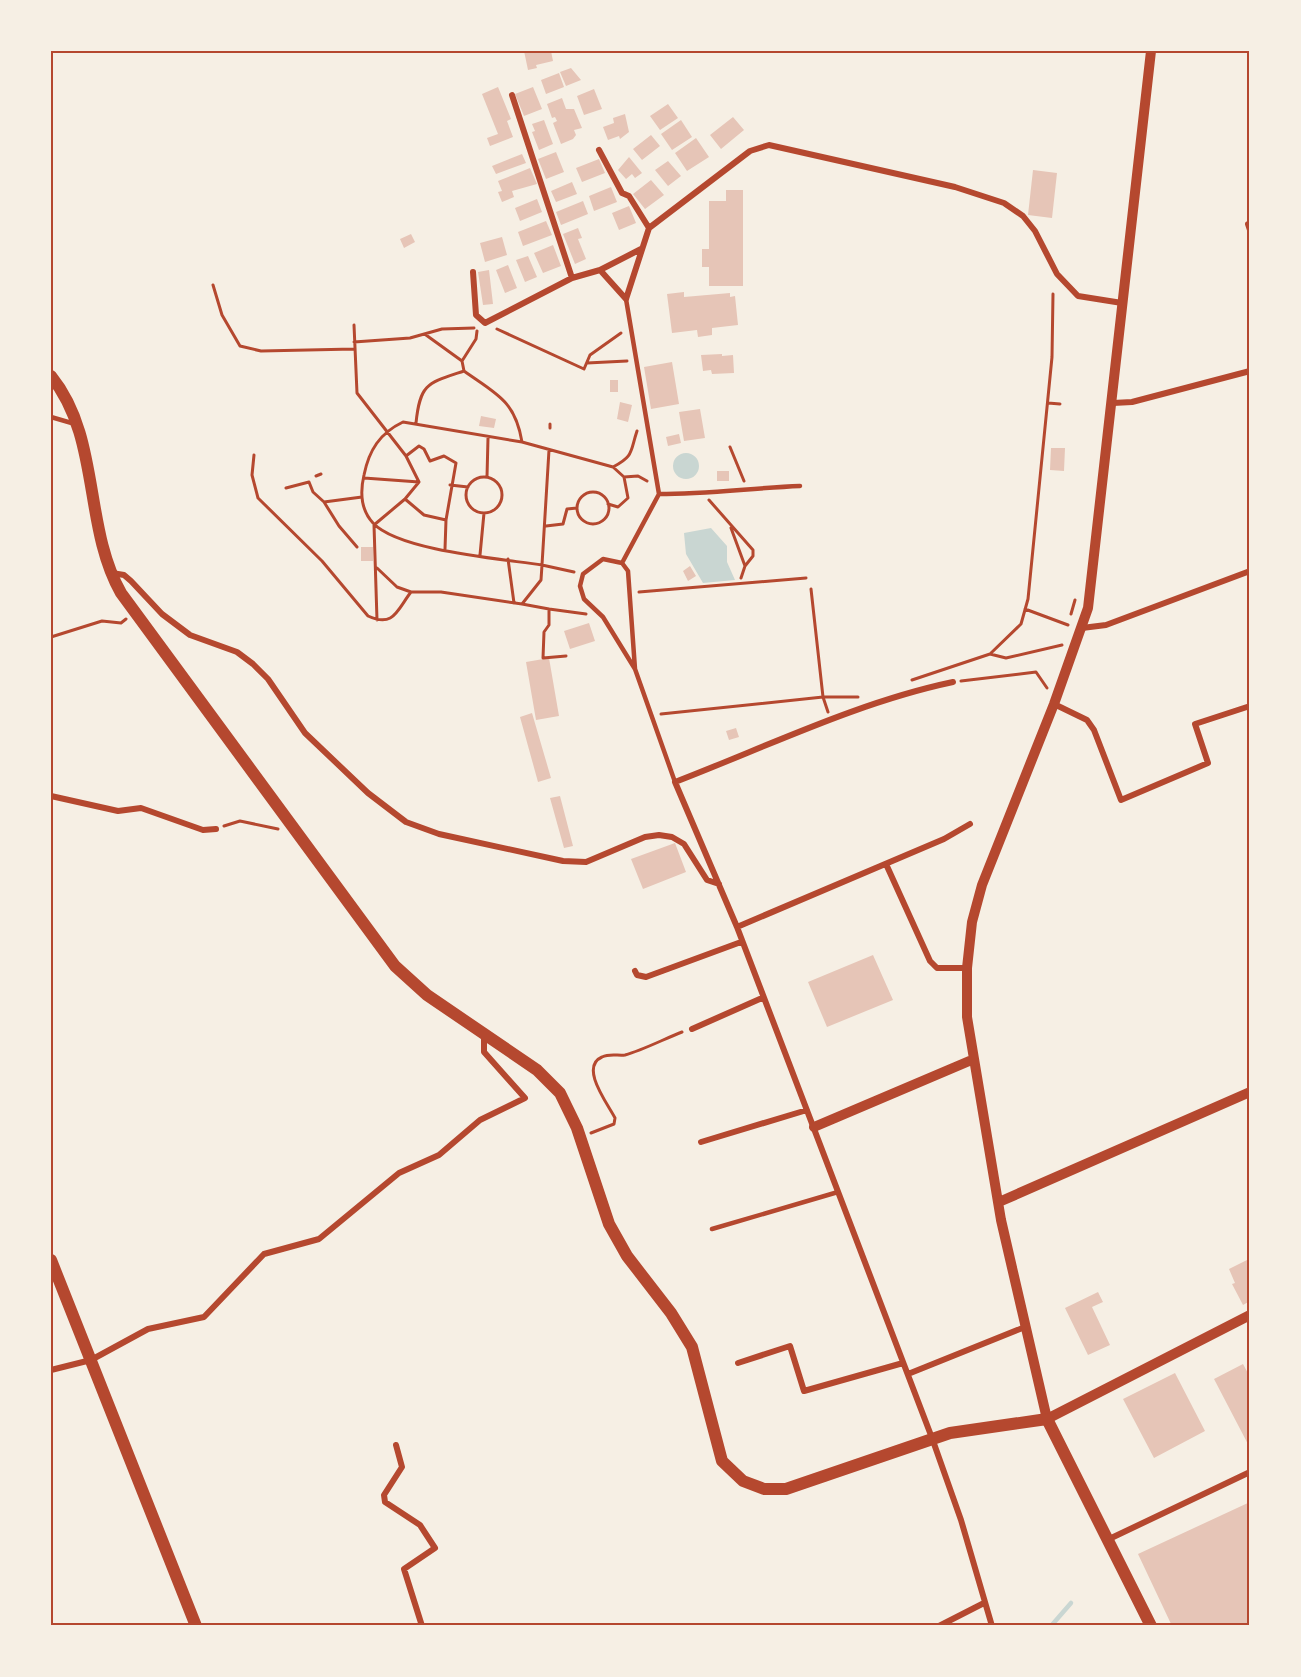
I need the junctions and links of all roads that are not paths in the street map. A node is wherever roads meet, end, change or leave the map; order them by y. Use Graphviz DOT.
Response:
graph roads {
  1 [pos="1151,51"];
  2 [pos="512,95"];
  3 [pos="599,150"];
  4 [pos="649,228"];
  5 [pos="641,249"];
  6 [pos="600,270"];
  7 [pos="472,272"];
  8 [pos="572,278"];
  9 [pos="626,299"];
  10 [pos="1122,303"];
  11 [pos="1250,371"];
  12 [pos="51,376"];
  13 [pos="1113,403"];
  14 [pos="51,417"];
  15 [pos="78,424"];
  16 [pos="801,486"];
  17 [pos="659,494"];
  18 [pos="622,563"];
  19 [pos="1250,571"];
  20 [pos="110,572"];
  21 [pos="1082,628"];
  22 [pos="634,669"];
  23 [pos="953,682"];
  24 [pos="1054,704"];
  25 [pos="1250,706"];
  26 [pos="675,782"];
  27 [pos="51,796"];
  28 [pos="970,825"];
  29 [pos="216,829"];
  30 [pos="886,864"];
  31 [pos="720,884"];
  32 [pos="737,927"];
  33 [pos="741,942"];
  34 [pos="967,968"];
  35 [pos="635,970"];
  36 [pos="762,998"];
  37 [pos="692,1029"];
  38 [pos="484,1035"];
  39 [pos="974,1059"];
  40 [pos="1250,1092"];
  41 [pos="807,1110"];
  42 [pos="814,1126"];
  43 [pos="701,1143"];
  44 [pos="838,1192"];
  45 [pos="999,1202"];
  46 [pos="712,1229"];
  47 [pos="51,1260"];
  48 [pos="1250,1315"];
  49 [pos="1025,1327"];
  50 [pos="91,1360"];
  51 [pos="738,1363"];
  52 [pos="903,1363"];
  53 [pos="51,1370"];
  54 [pos="908,1374"];
  55 [pos="1047,1419"];
  56 [pos="932,1438"];
  57 [pos="396,1444"];
  58 [pos="1250,1472"];
  59 [pos="1107,1540"];
  60 [pos="984,1604"];
  61 [pos="196,1626"];
  62 [pos="422,1626"];
  63 [pos="939,1626"];
  64 [pos="993,1626"];
  65 [pos="1151,1626"];
  1 -- 10 [label="street"];
  2 -- 8 [label="street"];
  3 -- 4 [label="street"];
  4 -- 5 [label="street"];
  4 -- 10 [label="street"];
  5 -- 6 [label="street"];
  5 -- 9 [label="street"];
  6 -- 8 [label="street"];
  6 -- 9 [label="street"];
  7 -- 8 [label="street"];
  9 -- 17 [label="lane"];
  10 -- 13 [label="street"];
  11 -- 13 [label="street"];
  12 -- 15 [label="main road"];
  13 -- 21 [label="street"];
  14 -- 15 [label="lane"];
  15 -- 20 [label="main road"];
  16 -- 17 [label="lane"];
  17 -- 18 [label="lane"];
  18 -- 22 [label="lane"];
  18 -- 22 [label="lane"];
  19 -- 21 [label="street"];
  20 -- 31 [label="street"];
  20 -- 38 [label="main road"];
  21 -- 24 [label="street"];
  22 -- 26 [label="lane"];
  23 -- 26 [label="street"];
  24 -- 25 [label="street"];
  24 -- 34 [label="street"];
  26 -- 31 [label="street"];
  27 -- 29 [label="street"];
  28 -- 30 [label="street"];
  30 -- 32 [label="street"];
  30 -- 34 [label="street"];
  31 -- 32 [label="street"];
  32 -- 33 [label="street"];
  33 -- 35 [label="street"];
  33 -- 36 [label="street"];
  34 -- 39 [label="street"];
  36 -- 37 [label="street"];
  36 -- 41 [label="street"];
  38 -- 50 [label="street"];
  38 -- 56 [label="main road"];
  39 -- 42 [label="street"];
  39 -- 45 [label="street"];
  40 -- 45 [label="street"];
  41 -- 42 [label="street"];
  41 -- 43 [label="street"];
  42 -- 44 [label="street"];
  44 -- 46 [label="lane"];
  44 -- 52 [label="street"];
  45 -- 49 [label="street"];
  47 -- 50 [label="main road"];
  48 -- 55 [label="street"];
  49 -- 54 [label="street"];
  49 -- 55 [label="street"];
  50 -- 53 [label="street"];
  50 -- 61 [label="main road"];
  51 -- 52 [label="street"];
  52 -- 54 [label="street"];
  54 -- 56 [label="street"];
  55 -- 56 [label="main road"];
  55 -- 59 [label="main road"];
  56 -- 60 [label="street"];
  57 -- 62 [label="street"];
  58 -- 59 [label="street"];
  59 -- 65 [label="main road"];
  60 -- 63 [label="street"];
  60 -- 64 [label="street"];
}
